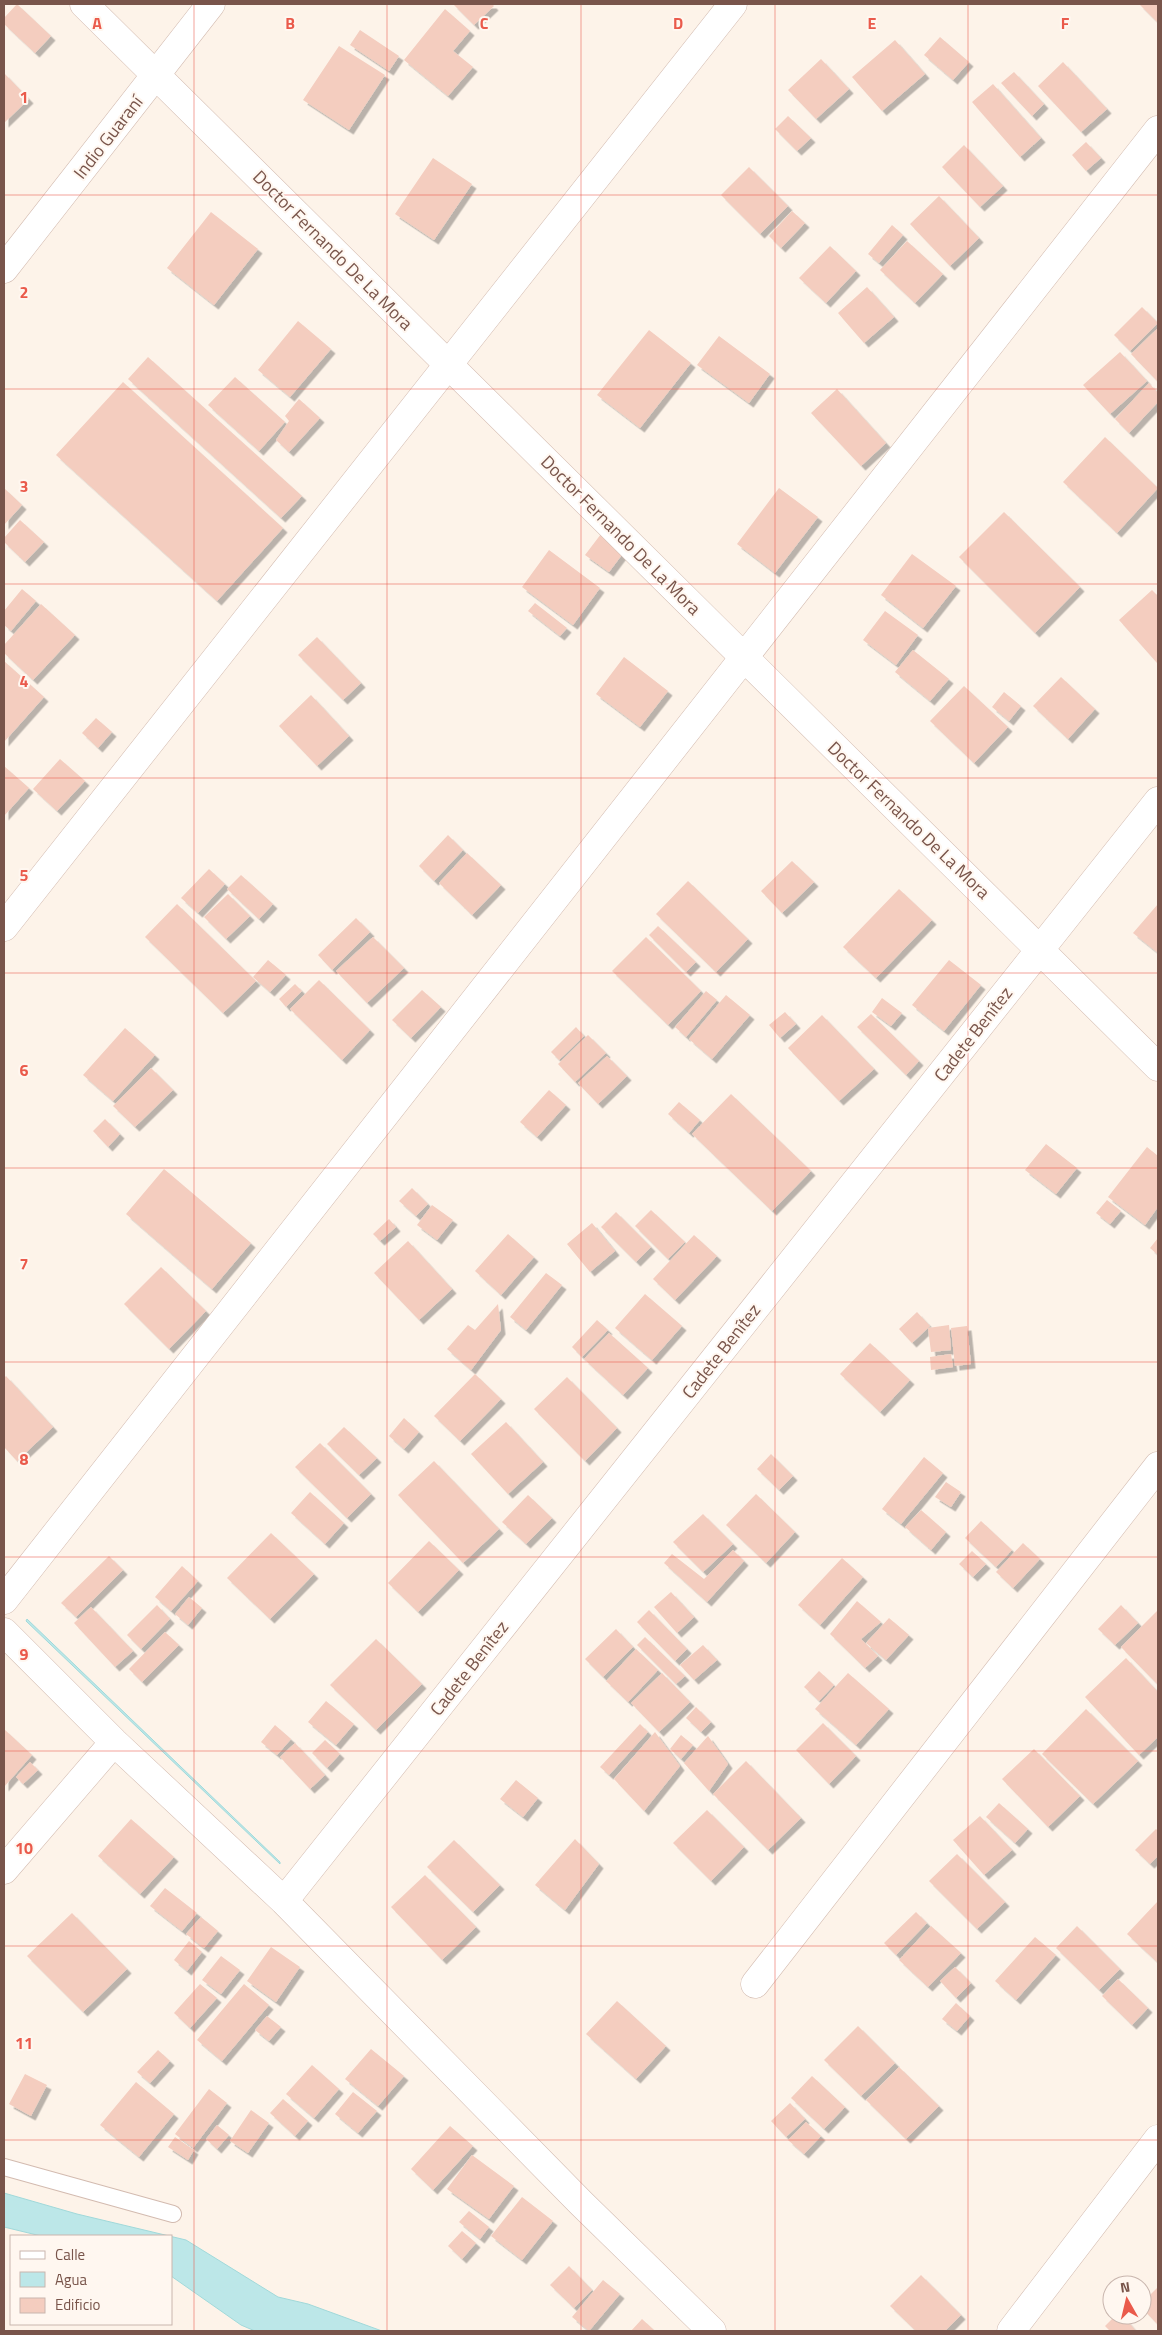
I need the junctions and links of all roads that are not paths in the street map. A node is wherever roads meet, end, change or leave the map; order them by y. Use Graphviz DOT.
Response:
graph roads {
  1 [pos="84,4"];
  2 [pos="212,4"];
  3 [pos="733,4"];
  4 [pos="156,75"];
  5 [pos="1158,130"];
  6 [pos="4,270"];
  7 [pos="448,364"];
  8 [pos="744,658"];
  9 [pos="1158,801"];
  10 [pos="4,927"];
  11 [pos="1041,949"];
  12 [pos="1158,1067"];
  13 [pos="1158,1466"];
  14 [pos="4,1600"];
  15 [pos="4,1632"];
  16 [pos="114,1742"];
  17 [pos="4,1870"];
  18 [pos="284,1901"];
  19 [pos="755,1984"];
  20 [pos="1158,2139"];
  21 [pos="4,2166"];
  22 [pos="173,2214"];
  23 [pos="712,2331"];
  24 [pos="1011,2331"];
  1 -- 4 [label="street, Doctor Fernando De La Mora"];
  2 -- 4 [label="street, Indio Guaraní"];
  3 -- 7 [label="street"];
  4 -- 6 [label="street, Indio Guaraní"];
  4 -- 7 [label="street, Doctor Fernando De La Mora"];
  5 -- 8 [label="street"];
  7 -- 8 [label="street, Doctor Fernando De La Mora"];
  7 -- 10 [label="street"];
  8 -- 11 [label="street, Doctor Fernando De La Mora"];
  8 -- 14 [label="street"];
  9 -- 11 [label="street, Cadete Benítez"];
  11 -- 12 [label="street, Doctor Fernando De La Mora"];
  11 -- 18 [label="street, Cadete Benítez"];
  13 -- 19 [label="street"];
  15 -- 16 [label="street"];
  16 -- 17 [label="street"];
  16 -- 18 [label="street"];
  18 -- 23 [label="street"];
  20 -- 24 [label="street"];
  21 -- 22 [label="lane"];
}
